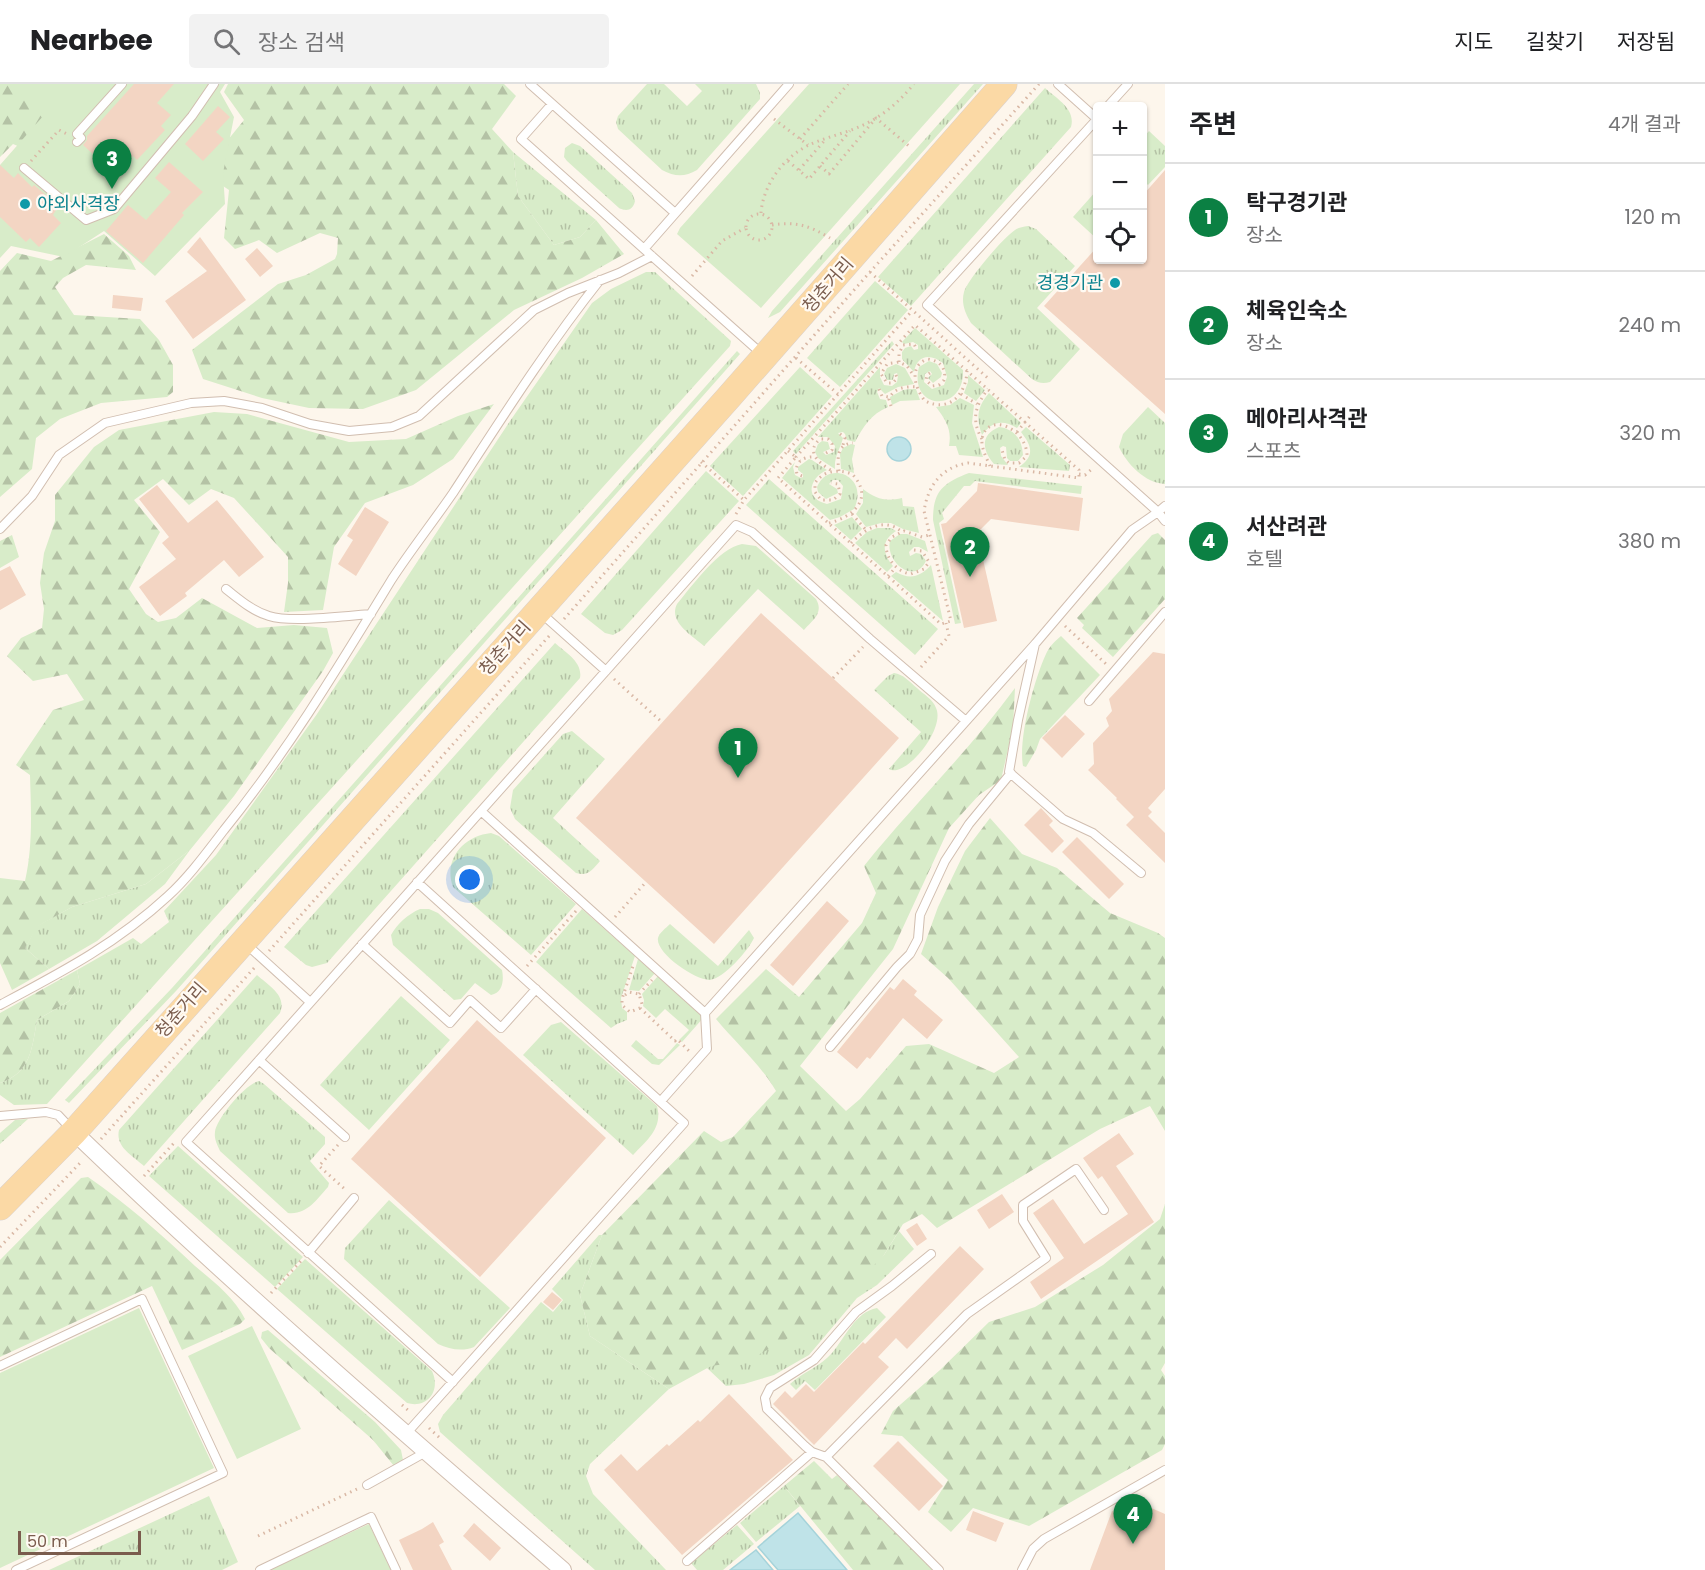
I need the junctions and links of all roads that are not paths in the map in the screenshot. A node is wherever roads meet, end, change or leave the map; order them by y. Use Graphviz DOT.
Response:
graph roads {
  1 [pos="122,84"];
  2 [pos="214,84"];
  3 [pos="530,84"];
  4 [pos="789,84"];
  5 [pos="1004,84"];
  6 [pos="1058,84"];
  7 [pos="1128,84"];
  8 [pos="1112,102"];
  9 [pos="552,104"];
  10 [pos="1093,115"];
  11 [pos="1093,122"];
  12 [pos="77,142"];
  13 [pos="24,168"];
  14 [pos="675,213"];
  15 [pos="644,249"];
  16 [pos="652,256"];
  17 [pos="600,280"];
  18 [pos="779,352"];
  19 [pos="1163,510"];
  20 [pos="1165,521"];
  21 [pos="0,529"];
  22 [pos="226,589"];
  23 [pos="1165,612"];
  24 [pos="371,614"];
  25 [pos="548,619"];
  26 [pos="1035,644"];
  27 [pos="606,671"];
  28 [pos="1089,701"];
  29 [pos="966,721"];
  30 [pos="1011,774"];
  31 [pos="481,811"];
  32 [pos="1142,873"];
  33 [pos="417,882"];
  34 [pos="242,941"];
  35 [pos="362,944"];
  36 [pos="536,989"];
  37 [pos="310,1002"];
  38 [pos="0,1005"];
  39 [pos="705,1012"];
  40 [pos="830,1047"];
  41 [pos="259,1060"];
  42 [pos="661,1101"];
  43 [pos="0,1116"];
  44 [pos="345,1137"];
  45 [pos="83,1140"];
  46 [pos="354,1198"];
  47 [pos="0,1207"];
  48 [pos="1104,1210"];
  49 [pos="308,1253"];
  50 [pos="931,1254"];
  51 [pos="0,1366"];
  52 [pos="453,1382"];
  53 [pos="406,1434"];
  54 [pos="426,1452"];
  55 [pos="812,1452"];
  56 [pos="826,1457"];
  57 [pos="1165,1470"];
  58 [pos="367,1485"];
  59 [pos="687,1561"];
  60 [pos="16,1570"];
  61 [pos="260,1570"];
  62 [pos="396,1570"];
  63 [pos="563,1570"];
  64 [pos="939,1570"];
  65 [pos="1022,1570"];
  1 -- 12 [label="lane"];
  2 -- 13 [label="lane"];
  3 -- 9 [label="lane"];
  4 -- 14 [label="lane"];
  5 -- 18 [label="main road, 청춘거리"];
  6 -- 10 [label="lane"];
  7 -- 8 [label="lane"];
  9 -- 14 [label="lane"];
  9 -- 15 [label="lane"];
  11 -- 19 [label="lane"];
  14 -- 15 [label="lane"];
  15 -- 16 [label="lane"];
  16 -- 17 [label="lane"];
  16 -- 18 [label="lane"];
  17 -- 21 [label="lane"];
  17 -- 24 [label="lane"];
  18 -- 25 [label="main road, 청춘거리"];
  19 -- 20 [label="lane"];
  19 -- 26 [label="lane"];
  22 -- 24 [label="lane"];
  23 -- 28 [label="lane"];
  24 -- 38 [label="lane"];
  25 -- 27 [label="lane"];
  25 -- 34 [label="main road, 청춘거리"];
  26 -- 29 [label="lane"];
  26 -- 30 [label="lane"];
  27 -- 29 [label="lane"];
  27 -- 31 [label="lane"];
  29 -- 39 [label="lane"];
  30 -- 32 [label="lane"];
  30 -- 40 [label="lane"];
  31 -- 33 [label="lane"];
  31 -- 39 [label="lane"];
  33 -- 35 [label="lane"];
  33 -- 36 [label="lane"];
  34 -- 37 [label="lane"];
  34 -- 45 [label="main road, 청춘거리"];
  35 -- 36 [label="lane"];
  35 -- 37 [label="lane"];
  36 -- 42 [label="lane"];
  37 -- 41 [label="lane"];
  39 -- 42 [label="lane"];
  41 -- 44 [label="lane"];
  41 -- 49 [label="lane"];
  42 -- 52 [label="lane"];
  43 -- 45 [label="lane"];
  45 -- 47 [label="main road, 청춘거리"];
  45 -- 53 [label="street"];
  46 -- 49 [label="lane"];
  48 -- 56 [label="lane"];
  49 -- 52 [label="lane"];
  50 -- 55 [label="lane"];
  51 -- 60 [label="lane"];
  52 -- 53 [label="lane"];
  53 -- 54 [label="street"];
  54 -- 58 [label="lane"];
  54 -- 63 [label="street"];
  55 -- 56 [label="lane"];
  55 -- 59 [label="lane"];
  56 -- 64 [label="lane"];
  57 -- 65 [label="lane"];
  61 -- 62 [label="lane"];
}
